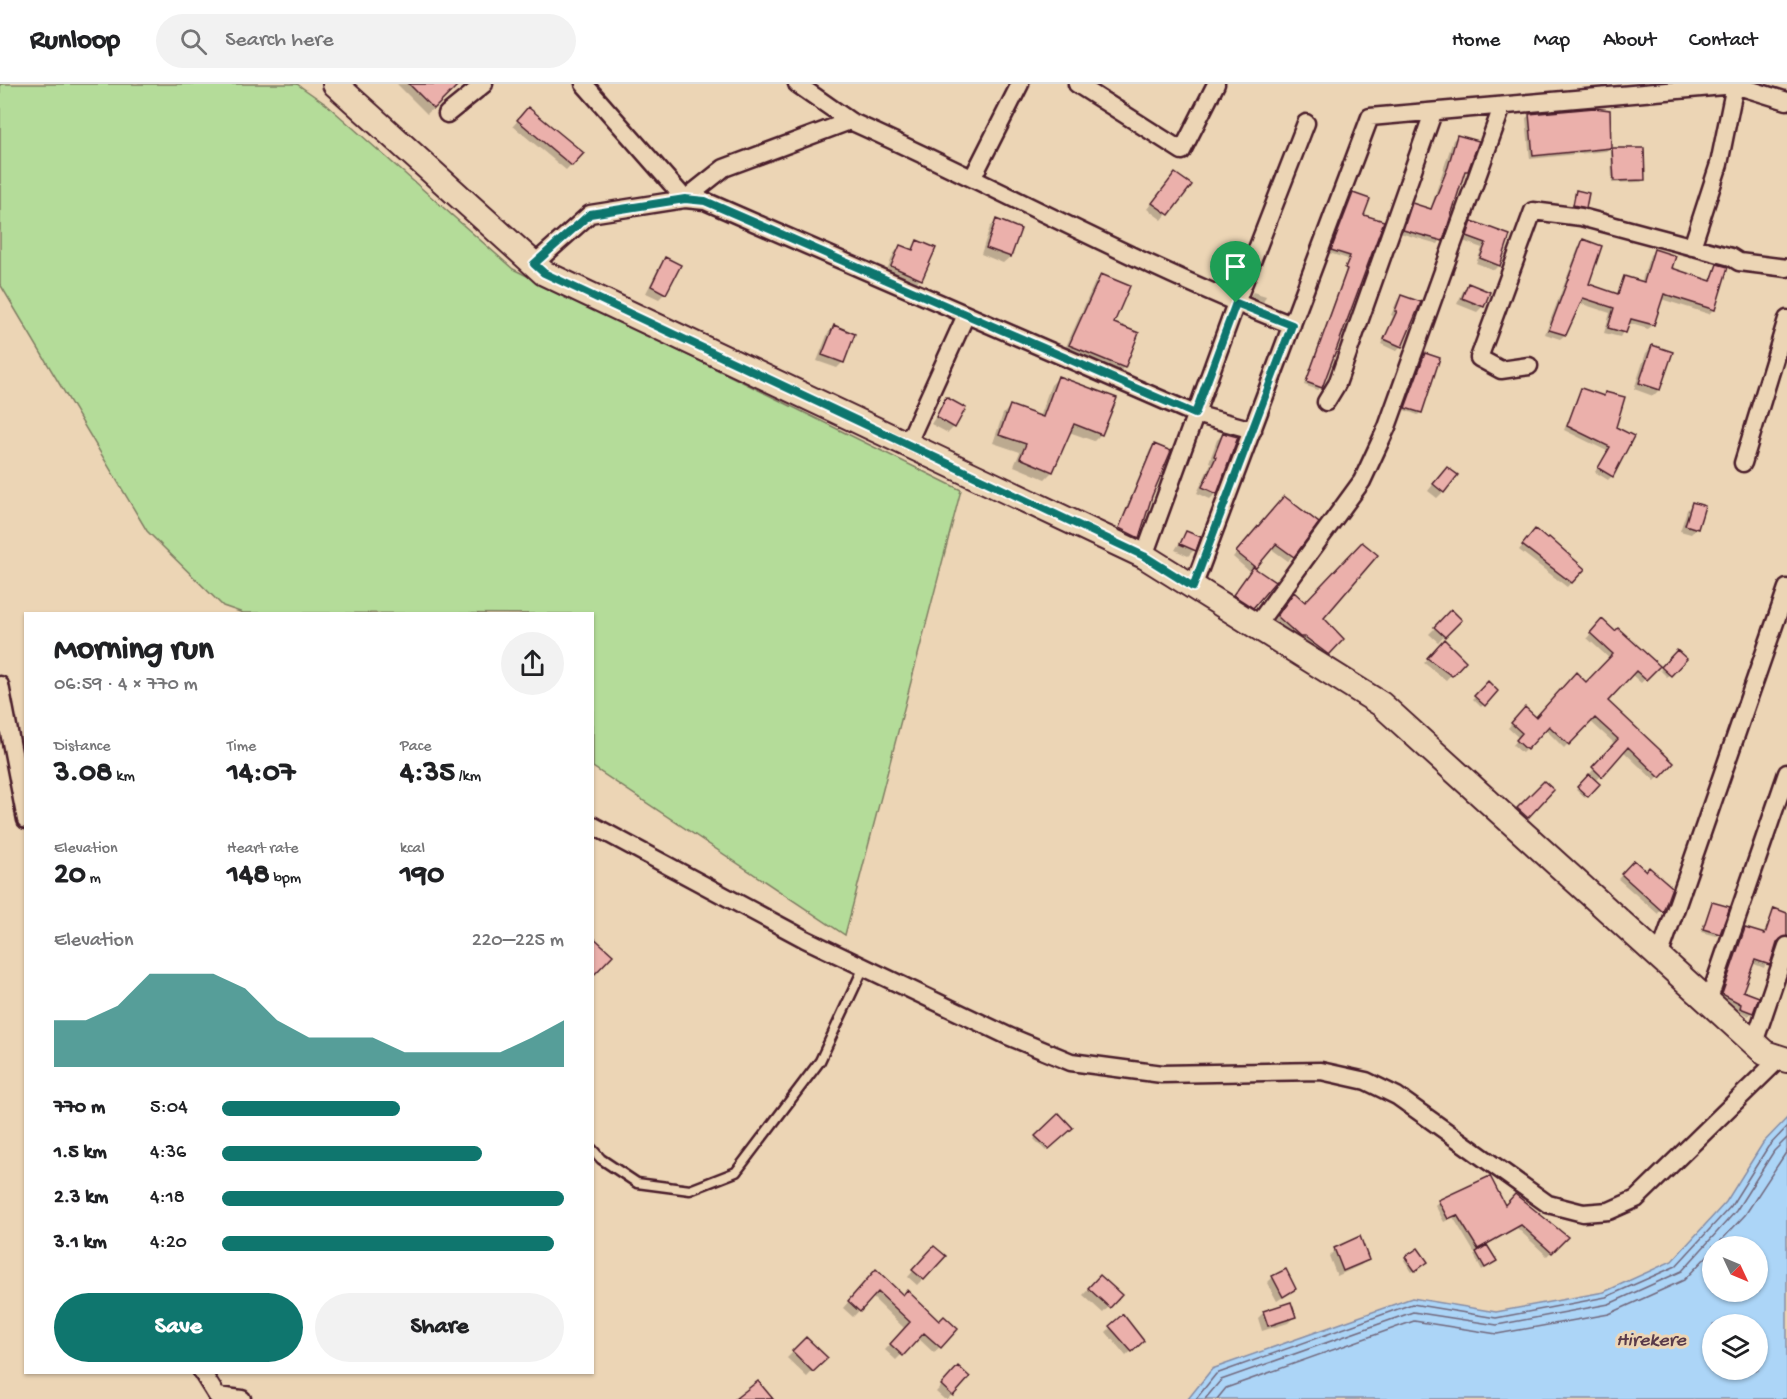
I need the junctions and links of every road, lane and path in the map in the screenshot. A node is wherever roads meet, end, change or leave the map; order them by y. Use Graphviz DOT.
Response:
graph roads {
  1 [pos="484,84"];
  2 [pos="584,84"];
  3 [pos="796,84"];
  4 [pos="1020,84"];
  5 [pos="1077,84"];
  6 [pos="1216,84"];
  7 [pos="339,85"];
  8 [pos="1735,85"];
  9 [pos="1787,101"];
  10 [pos="1502,107"];
  11 [pos="1433,113"];
  12 [pos="447,114"];
  13 [pos="850,121"];
  14 [pos="1306,123"];
  15 [pos="973,177"];
  16 [pos="685,199"];
  17 [pos="1692,248"];
  18 [pos="534,264"];
  19 [pos="1787,268"];
  20 [pos="1236,303"];
  21 [pos="966,315"];
  22 [pos="1787,320"];
  23 [pos="1292,325"];
  24 [pos="1529,366"];
  25 [pos="1326,402"];
  26 [pos="1195,414"];
  27 [pos="1253,430"];
  28 [pos="907,445"];
  29 [pos="1743,463"];
  30 [pos="1144,556"];
  31 [pos="1193,587"];
  32 [pos="1787,588"];
  33 [pos="1256,626"];
  34 [pos="0,685"];
  35 [pos="1787,773"];
  36 [pos="24,810"];
  37 [pos="594,826"];
  38 [pos="1787,946"];
  39 [pos="1659,957"];
  40 [pos="864,967"];
  41 [pos="1708,1002"];
  42 [pos="1754,1043"];
  43 [pos="1784,1059"];
  44 [pos="594,1151"];
  45 [pos="203,1374"];
  46 [pos="242,1399"];
  1 -- 12 [label="street"];
  2 -- 16 [label="street"];
  3 -- 13 [label="street"];
  4 -- 15 [label="street"];
  5 -- 6 [label="street"];
  7 -- 18 [label="street"];
  8 -- 9 [label="street"];
  8 -- 10 [label="street"];
  8 -- 17 [label="street"];
  10 -- 11 [label="street"];
  10 -- 33 [label="street"];
  11 -- 23 [label="street"];
  11 -- 25 [label="street"];
  13 -- 15 [label="street"];
  13 -- 16 [label="street"];
  14 -- 20 [label="street"];
  15 -- 20 [label="street"];
  16 -- 18 [label="street"];
  16 -- 21 [label="street"];
  17 -- 19 [label="street"];
  17 -- 24 [label="street"];
  18 -- 28 [label="street"];
  20 -- 23 [label="street"];
  20 -- 26 [label="street"];
  21 -- 26 [label="street"];
  21 -- 28 [label="street"];
  22 -- 29 [label="street"];
  23 -- 27 [label="street"];
  26 -- 27 [label="street"];
  26 -- 30 [label="street"];
  27 -- 31 [label="street"];
  28 -- 30 [label="street"];
  30 -- 31 [label="street"];
  31 -- 33 [label="street"];
  32 -- 39 [label="street"];
  33 -- 39 [label="street"];
  34 -- 36 [label="street"];
  35 -- 41 [label="street"];
  37 -- 40 [label="street"];
  38 -- 42 [label="street"];
  39 -- 41 [label="street"];
  40 -- 43 [label="street"];
  40 -- 44 [label="lane"];
  41 -- 42 [label="street"];
  42 -- 43 [label="street"];
  45 -- 46 [label="street"];
}
